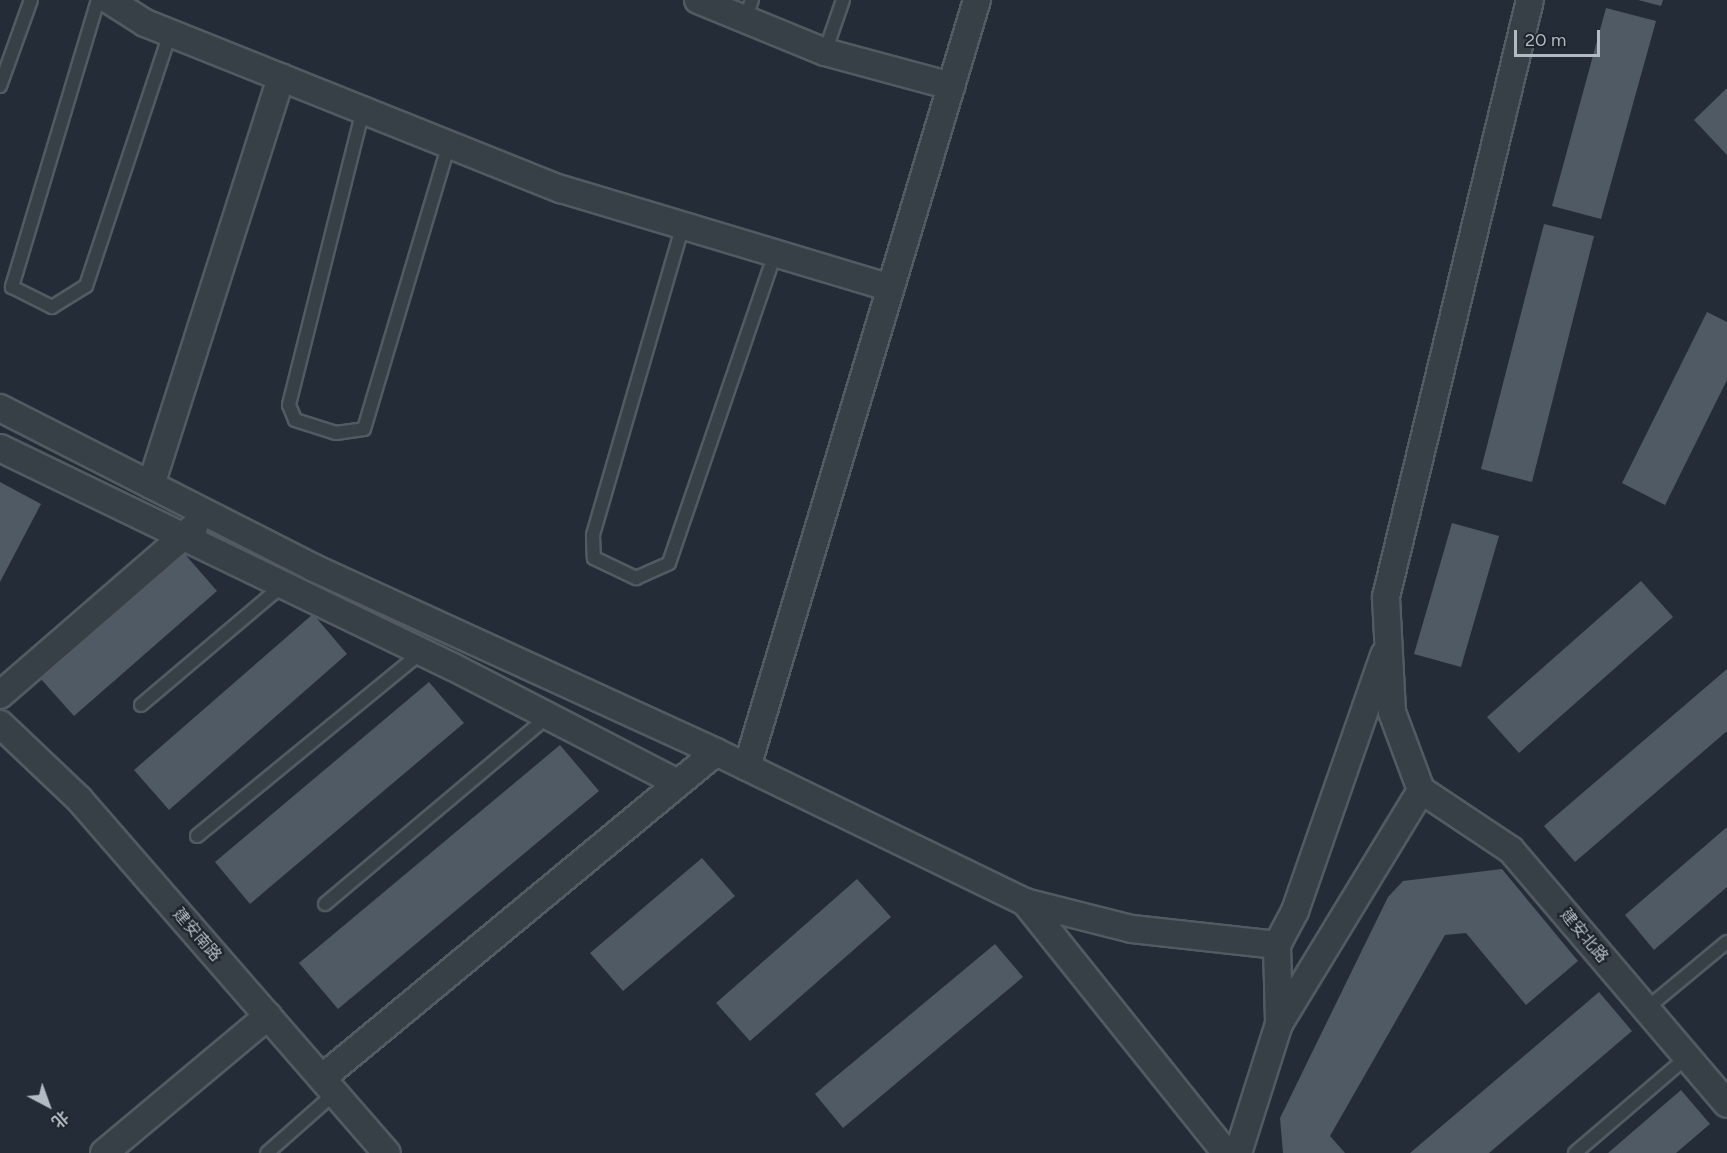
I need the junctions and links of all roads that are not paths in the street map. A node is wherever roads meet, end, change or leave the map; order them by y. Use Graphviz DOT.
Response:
graph roads {
  1 [pos="31,0"];
  2 [pos="98,0"];
  3 [pos="110,0"];
  4 [pos="698,0"];
  5 [pos="843,0"];
  6 [pos="976,0"];
  7 [pos="1530,0"];
  8 [pos="749,9"];
  9 [pos="170,33"];
  10 [pos="825,51"];
  11 [pos="281,77"];
  12 [pos="0,86"];
  13 [pos="951,86"];
  14 [pos="363,110"];
  15 [pos="449,144"];
  16 [pos="682,225"];
  17 [pos="775,253"];
  18 [pos="890,288"];
  19 [pos="0,408"];
  20 [pos="0,448"];
  21 [pos="151,485"];
  22 [pos="208,515"];
  23 [pos="183,537"];
  24 [pos="283,585"];
  25 [pos="1388,644"];
  26 [pos="422,652"];
  27 [pos="0,695"];
  28 [pos="141,705"];
  29 [pos="548,716"];
  30 [pos="0,724"];
  31 [pos="716,752"];
  32 [pos="747,767"];
  33 [pos="678,783"];
  34 [pos="1421,790"];
  35 [pos="197,836"];
  36 [pos="1025,902"];
  37 [pos="324,904"];
  38 [pos="1727,942"];
  39 [pos="1277,945"];
  40 [pos="1646,1009"];
  41 [pos="268,1016"];
  42 [pos="1279,1024"];
  43 [pos="1687,1057"];
  44 [pos="329,1086"];
  45 [pos="1725,1097"];
  46 [pos="104,1153"];
  47 [pos="267,1153"];
  48 [pos="387,1153"];
  49 [pos="1226,1153"];
  50 [pos="1239,1153"];
  51 [pos="1575,1153"];
  1 -- 12 [label="lane"];
  2 -- 9 [label="lane"];
  3 -- 9 [label="street"];
  4 -- 8 [label="street"];
  5 -- 10 [label="lane"];
  6 -- 13 [label="street"];
  7 -- 25 [label="street"];
  8 -- 10 [label="street"];
  9 -- 11 [label="street"];
  10 -- 13 [label="street"];
  11 -- 14 [label="street"];
  11 -- 21 [label="street"];
  13 -- 18 [label="street"];
  14 -- 15 [label="street"];
  14 -- 15 [label="lane"];
  15 -- 16 [label="street"];
  16 -- 17 [label="street"];
  16 -- 17 [label="lane"];
  17 -- 18 [label="street"];
  18 -- 32 [label="street"];
  19 -- 21 [label="street"];
  20 -- 23 [label="street"];
  21 -- 22 [label="street"];
  22 -- 23 [label="street"];
  22 -- 31 [label="street"];
  23 -- 24 [label="street"];
  23 -- 27 [label="street"];
  24 -- 26 [label="street"];
  24 -- 28 [label="lane"];
  25 -- 34 [label="street"];
  25 -- 39 [label="street"];
  26 -- 29 [label="street"];
  26 -- 35 [label="lane"];
  29 -- 33 [label="street"];
  29 -- 37 [label="lane"];
  30 -- 41 [label="street, 建安南路"];
  31 -- 32 [label="street"];
  31 -- 33 [label="street"];
  32 -- 36 [label="street"];
  33 -- 44 [label="street"];
  34 -- 40 [label="street, 建安北路"];
  34 -- 42 [label="street"];
  36 -- 39 [label="street"];
  36 -- 49 [label="street"];
  38 -- 40 [label="lane"];
  39 -- 42 [label="street"];
  40 -- 43 [label="street, 建安北路"];
  41 -- 44 [label="street, 建安南路"];
  41 -- 46 [label="street"];
  42 -- 50 [label="street"];
  43 -- 45 [label="street, 建安北路"];
  43 -- 51 [label="lane"];
  44 -- 47 [label="lane"];
  44 -- 48 [label="street, 建安南路"];
}
